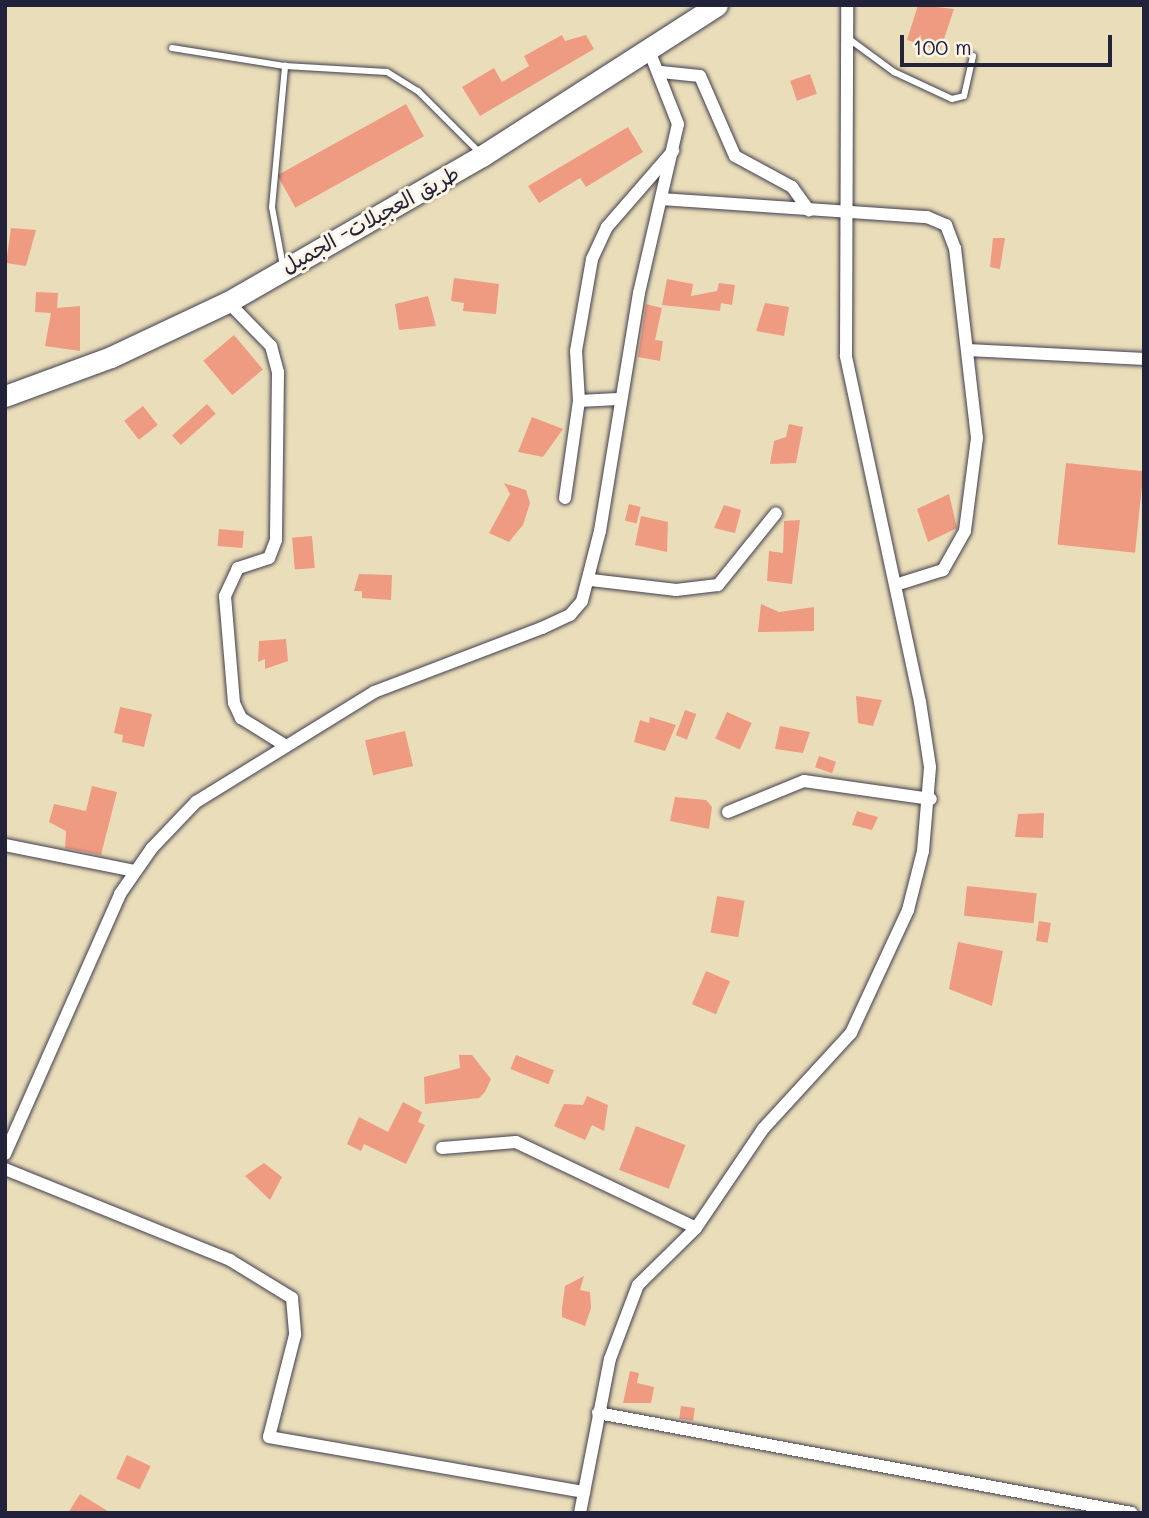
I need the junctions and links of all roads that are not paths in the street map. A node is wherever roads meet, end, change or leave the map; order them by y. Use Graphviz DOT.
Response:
graph roads {
  1 [pos="717,5"];
  2 [pos="847,5"];
  3 [pos="849,39"];
  4 [pos="172,48"];
  5 [pos="648,48"];
  6 [pos="973,56"];
  7 [pos="285,66"];
  8 [pos="661,72"];
  9 [pos="675,148"];
  10 [pos="482,156"];
  11 [pos="660,199"];
  12 [pos="809,210"];
  13 [pos="845,212"];
  14 [pos="283,267"];
  15 [pos="228,302"];
  16 [pos="969,350"];
  17 [pos="1144,359"];
  18 [pos="5,396"];
  19 [pos="618,399"];
  20 [pos="579,401"];
  21 [pos="565,499"];
  22 [pos="776,513"];
  23 [pos="591,580"];
  24 [pos="895,585"];
  25 [pos="283,744"];
  26 [pos="931,799"];
  27 [pos="729,813"];
  28 [pos="5,845"];
  29 [pos="135,871"];
  30 [pos="442,1148"];
  31 [pos="5,1154"];
  32 [pos="5,1169"];
  33 [pos="696,1228"];
  34 [pos="598,1413"];
  35 [pos="584,1492"];
  36 [pos="580,1513"];
  37 [pos="1132,1513"];
  1 -- 5 [label="main road, طريق العجيلات- الجميل"];
  2 -- 3 [label="street"];
  3 -- 6 [label="lane"];
  3 -- 13 [label="street"];
  4 -- 7 [label="lane"];
  5 -- 8 [label="street"];
  5 -- 10 [label="main road, طريق العجيلات- الجميل"];
  7 -- 10 [label="lane"];
  7 -- 14 [label="lane"];
  8 -- 9 [label="street"];
  8 -- 12 [label="street"];
  9 -- 11 [label="street"];
  9 -- 20 [label="street"];
  10 -- 14 [label="main road, طريق العجيلات- الجميل"];
  11 -- 12 [label="street"];
  11 -- 19 [label="street"];
  12 -- 13 [label="street"];
  13 -- 16 [label="street"];
  13 -- 24 [label="street"];
  14 -- 15 [label="main road, طريق العجيلات- الجميل"];
  15 -- 18 [label="main road, طريق العجيلات- الجميل"];
  15 -- 25 [label="street"];
  16 -- 17 [label="street"];
  16 -- 24 [label="street"];
  19 -- 20 [label="street"];
  19 -- 23 [label="street"];
  20 -- 21 [label="street"];
  22 -- 23 [label="street"];
  23 -- 25 [label="street"];
  24 -- 26 [label="street"];
  25 -- 29 [label="street"];
  26 -- 27 [label="street"];
  26 -- 33 [label="street"];
  28 -- 29 [label="street"];
  29 -- 31 [label="street"];
  30 -- 33 [label="street"];
  32 -- 35 [label="street"];
  33 -- 34 [label="street"];
  34 -- 35 [label="street"];
  34 -- 37 [label="street"];
  35 -- 36 [label="street"];
}
